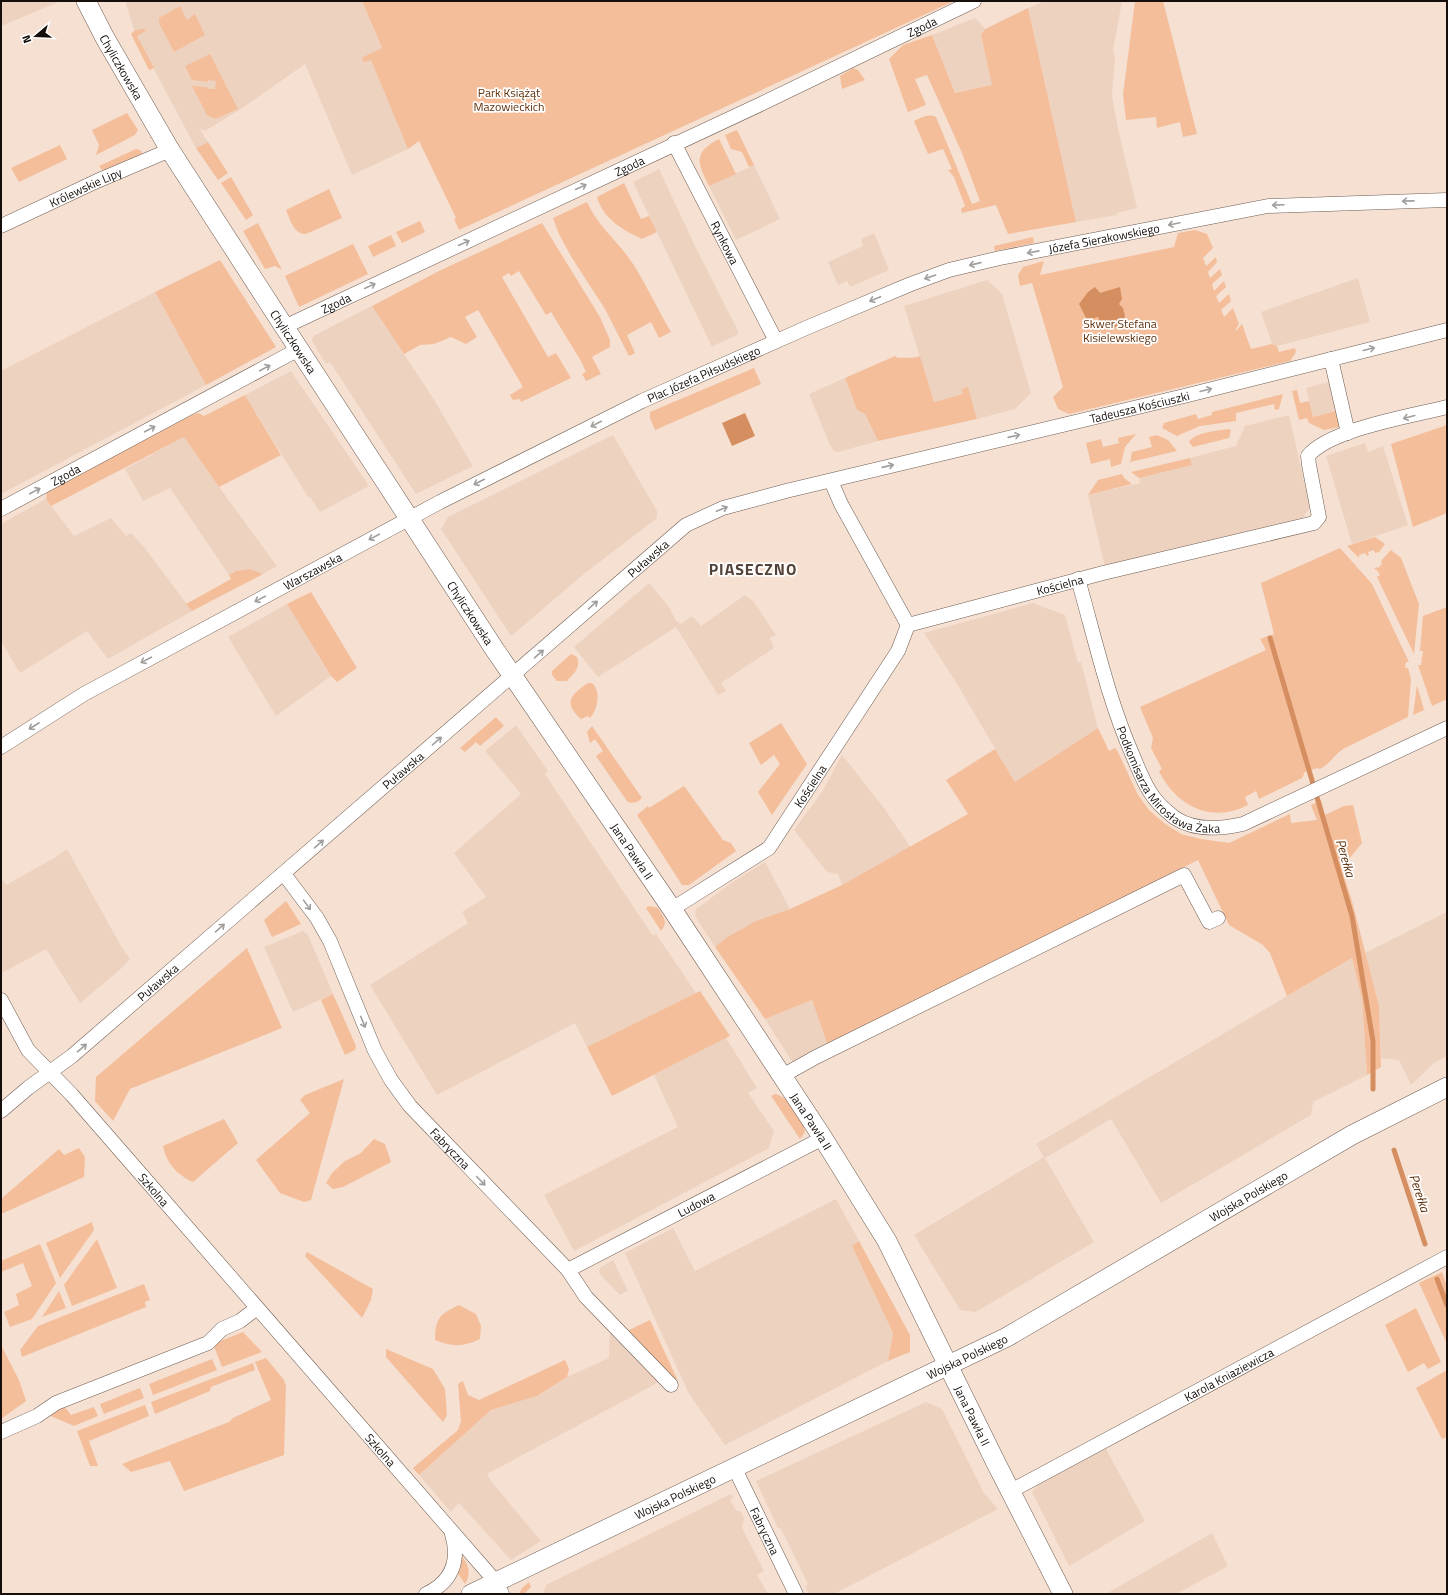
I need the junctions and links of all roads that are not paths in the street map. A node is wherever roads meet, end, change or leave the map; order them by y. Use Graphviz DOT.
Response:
graph roads {
  1 [pos="86,1"];
  2 [pos="974,1"];
  3 [pos="674,143"];
  4 [pos="170,150"];
  5 [pos="1447,200"];
  6 [pos="1,226"];
  7 [pos="284,327"];
  8 [pos="1447,330"];
  9 [pos="776,341"];
  10 [pos="299,349"];
  11 [pos="1331,359"];
  12 [pos="631,406"];
  13 [pos="1447,407"];
  14 [pos="1348,433"];
  15 [pos="831,481"];
  16 [pos="1,509"];
  17 [pos="409,518"];
  18 [pos="1078,579"];
  19 [pos="908,625"];
  20 [pos="513,676"];
  21 [pos="1447,728"];
  22 [pos="1,747"];
  23 [pos="284,874"];
  24 [pos="672,909"];
  25 [pos="1218,918"];
  26 [pos="1,1000"];
  27 [pos="50,1071"];
  28 [pos="782,1076"];
  29 [pos="1447,1087"];
  30 [pos="1,1111"];
  31 [pos="823,1138"];
  32 [pos="1442,1259"];
  33 [pos="568,1270"];
  34 [pos="257,1308"];
  35 [pos="949,1366"];
  36 [pos="671,1385"];
  37 [pos="1,1432"];
  38 [pos="734,1467"];
  39 [pos="1011,1491"];
  40 [pos="451,1531"];
  41 [pos="499,1588"];
  42 [pos="426,1594"];
  43 [pos="471,1594"];
  44 [pos="796,1594"];
  45 [pos="1063,1594"];
  1 -- 4 [label="street, Chyliczkowska"];
  2 -- 3 [label="street, Zgoda"];
  7 -- 3 [label="street, Zgoda, one-way"];
  3 -- 9 [label="street, Rynkowa"];
  4 -- 6 [label="street, Królewskie Lipy"];
  4 -- 7 [label="street, Chyliczkowska"];
  5 -- 9 [label="street, Józefa Sierakowskiego, one-way"];
  7 -- 10 [label="street, Chyliczkowska"];
  11 -- 8 [label="street, Tadeusza Kościuszki, one-way"];
  9 -- 12 [label="street, Plac Józefa Piłsudskiego"];
  16 -- 10 [label="street, Zgoda, one-way"];
  10 -- 17 [label="street, Chyliczkowska"];
  11 -- 14 [label="street"];
  15 -- 11 [label="street, Tadeusza Kościuszki, one-way"];
  12 -- 17 [label="street, Warszawska, one-way"];
  13 -- 14 [label="street, one-way"];
  14 -- 18 [label="street, Kościelna"];
  15 -- 19 [label="street"];
  20 -- 15 [label="street, Puławska, one-way"];
  17 -- 20 [label="street, Chyliczkowska"];
  17 -- 22 [label="street, Warszawska, one-way"];
  18 -- 19 [label="street, Kościelna"];
  18 -- 21 [label="street, Podkomisarza Mirosława Żaka"];
  19 -- 24 [label="street, Kościelna"];
  23 -- 20 [label="street, Puławska, one-way"];
  20 -- 24 [label="street, Jana Pawła II"];
  27 -- 23 [label="street, Puławska, one-way"];
  23 -- 33 [label="street, Fabryczna, one-way"];
  24 -- 28 [label="street, Jana Pawła II"];
  25 -- 28 [label="street"];
  26 -- 27 [label="street, Szkolna"];
  27 -- 30 [label="street, Puławska"];
  27 -- 34 [label="street, Szkolna"];
  28 -- 31 [label="street, Jana Pawła II"];
  29 -- 35 [label="street, Wojska Polskiego"];
  31 -- 33 [label="street, Ludowa"];
  31 -- 35 [label="street, Jana Pawła II"];
  32 -- 39 [label="street, Karola Kniaziewicza"];
  33 -- 36 [label="street, Fabryczna"];
  34 -- 37 [label="street"];
  34 -- 40 [label="street, Szkolna"];
  35 -- 38 [label="street, Wojska Polskiego"];
  35 -- 39 [label="street, Jana Pawła II"];
  38 -- 41 [label="street, Wojska Polskiego"];
  38 -- 44 [label="street, Fabryczna"];
  39 -- 45 [label="street, Jana Pawła II"];
  40 -- 41 [label="street, Szkolna"];
  40 -- 42 [label="street"];
  41 -- 43 [label="street, Wojska Polskiego"];
}
